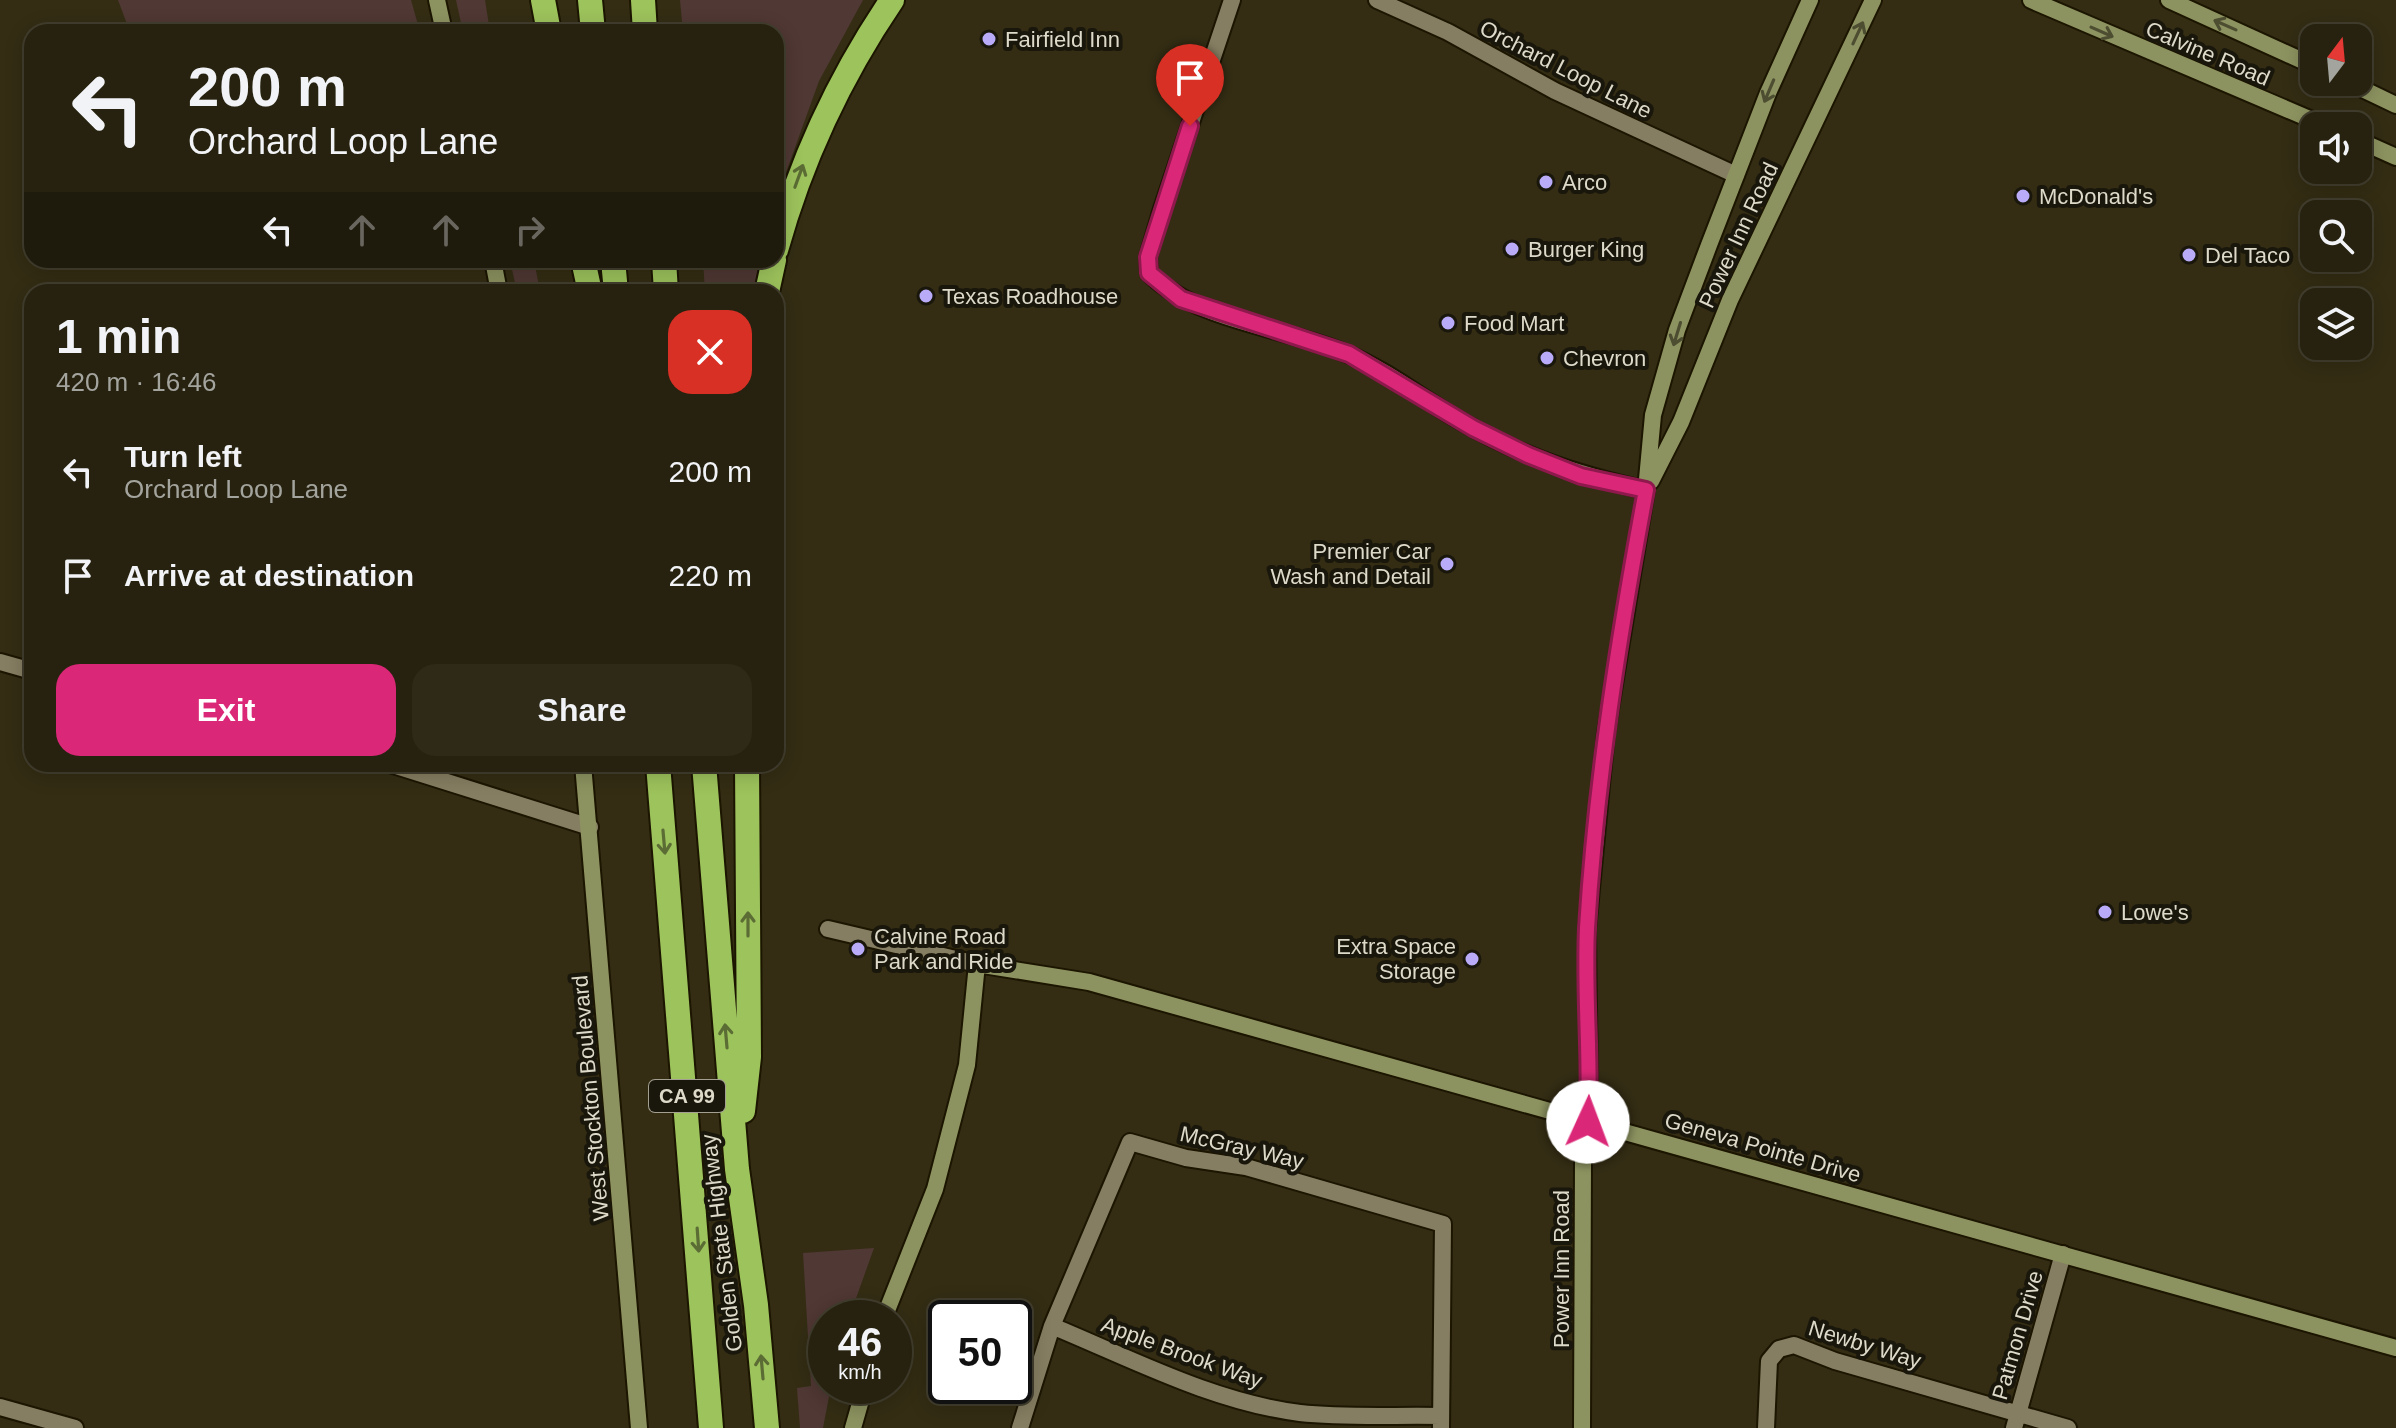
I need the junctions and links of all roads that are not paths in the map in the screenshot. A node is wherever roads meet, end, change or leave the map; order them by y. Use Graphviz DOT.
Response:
graph roads {
  1 [pos="437,0"];
  2 [pos="543,0"];
  3 [pos="590,0"];
  4 [pos="643,0"];
  5 [pos="892,0"];
  6 [pos="1232,0"];
  7 [pos="1377,0"];
  8 [pos="1799,0"];
  9 [pos="1810,0"];
  10 [pos="1873,0"];
  11 [pos="2031,0"];
  12 [pos="2169,0"];
  13 [pos="1800,20"];
  14 [pos="442,24"];
  15 [pos="548,24"];
  16 [pos="592,24"];
  17 [pos="644,24"];
  18 [pos="2300,60"];
  19 [pos="2372,94"];
  20 [pos="2396,105"];
  21 [pos="2300,115"];
  22 [pos="2372,146"];
  23 [pos="2396,157"];
  24 [pos="1736,175"];
  25 [pos="784,226"];
  26 [pos="1646,490"];
  27 [pos="0,662"];
  28 [pos="24,669"];
  29 [pos="415,772"];
  30 [pos="584,772"];
  31 [pos="659,772"];
  32 [pos="705,772"];
  33 [pos="747,772"];
  34 [pos="590,827"];
  35 [pos="828,929"];
  36 [pos="977,964"];
  37 [pos="1588,1122"];
  38 [pos="737,1169"];
  39 [pos="2063,1254"];
  40 [pos="891,1300"];
  41 [pos="1052,1326"];
  42 [pos="2396,1348"];
  43 [pos="860,1404"];
  44 [pos="0,1407"];
  45 [pos="2016,1421"];
  46 [pos="1441,1422"];
  47 [pos="67,1427"];
  48 [pos="639,1428"];
  49 [pos="711,1428"];
  50 [pos="767,1428"];
  51 [pos="853,1428"];
  52 [pos="1020,1428"];
  53 [pos="1582,1428"];
  54 [pos="1766,1428"];
  55 [pos="2068,1428"];
  1 -- 14 [label="street"];
  2 -- 15 [label="highway"];
  3 -- 16 [label="highway"];
  4 -- 17 [label="highway"];
  25 -- 5 [label="highway, one-way"];
  6 -- 26 [label="street"];
  7 -- 24 [label="street, Orchard Loop Lane"];
  8 -- 13 [label="street"];
  9 -- 13 [label="street, Power Inn Road"];
  26 -- 10 [label="street, Power Inn Road, one-way"];
  11 -- 21 [label="street, Calvine Road, one-way"];
  18 -- 12 [label="street, Calvine Road, one-way"];
  13 -- 24 [label="street, Power Inn Road, one-way"];
  19 -- 20 [label="street"];
  22 -- 23 [label="street"];
  24 -- 26 [label="street, Power Inn Road, one-way"];
  26 -- 37 [label="street, Power Inn Road"];
  27 -- 28 [label="street"];
  29 -- 34 [label="street"];
  30 -- 34 [label="street, West Stockton Boulevard"];
  31 -- 49 [label="highway, Golden State Highway / CA 99, one-way"];
  38 -- 32 [label="highway, Golden State Highway / CA 99, one-way"];
  38 -- 33 [label="highway, one-way"];
  34 -- 48 [label="street, West Stockton Boulevard"];
  35 -- 36 [label="street"];
  36 -- 37 [label="street, Geneva Pointe Drive"];
  36 -- 40 [label="street"];
  37 -- 39 [label="street, Geneva Pointe Drive"];
  37 -- 53 [label="street, Power Inn Road"];
  50 -- 38 [label="highway, Golden State Highway / CA 99, one-way"];
  39 -- 42 [label="street, Geneva Pointe Drive"];
  39 -- 45 [label="street, Patmon Drive"];
  41 -- 46 [label="street, Apple Brook Way"];
  41 -- 46 [label="street, McGray Way"];
  41 -- 52 [label="street, McGray Way"];
  43 -- 51 [label="street"];
  44 -- 47 [label="street"];
  45 -- 54 [label="street, Newby Way"];
  45 -- 55 [label="street"];
}
